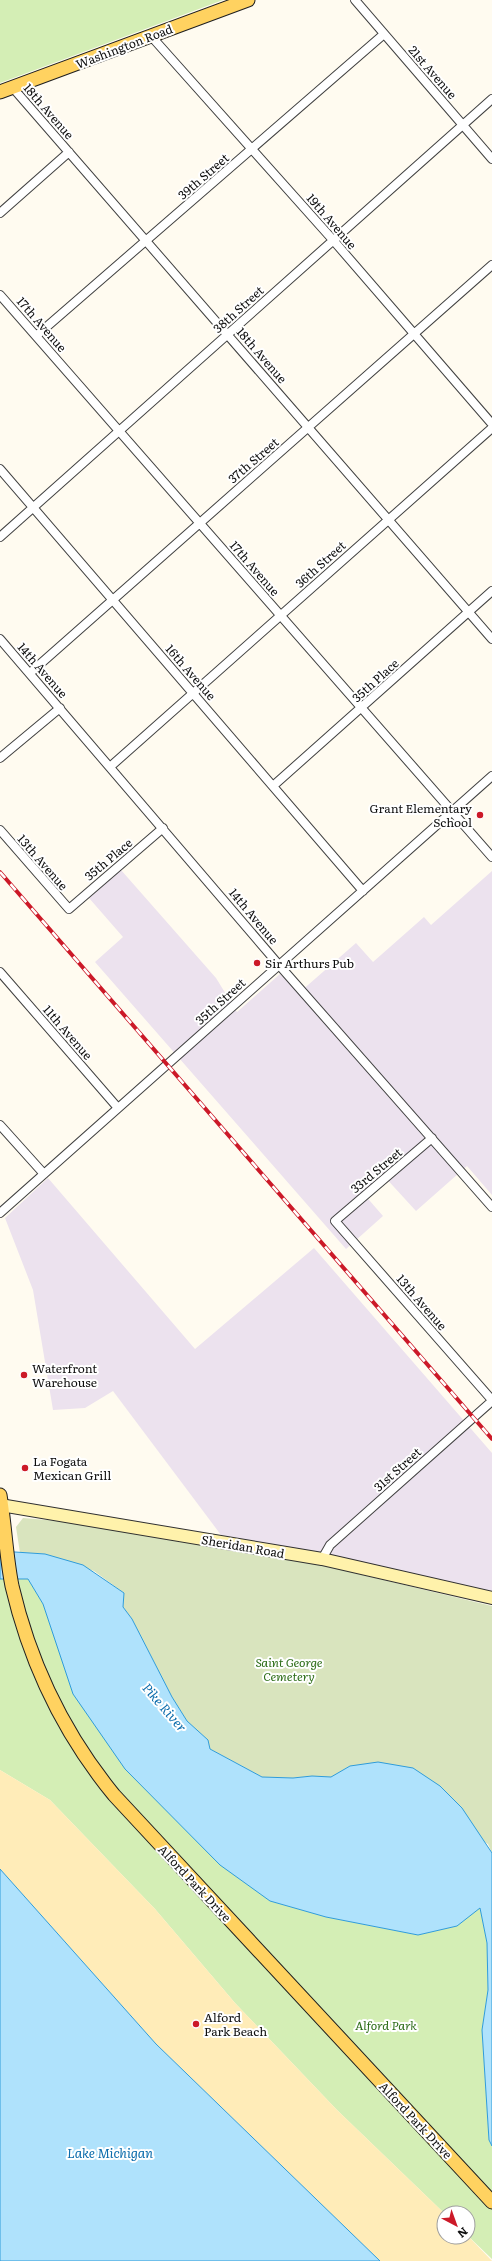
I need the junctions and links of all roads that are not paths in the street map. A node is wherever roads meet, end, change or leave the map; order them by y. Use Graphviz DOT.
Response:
graph roads {
  1 [pos="248,0"];
  2 [pos="355,0"];
  3 [pos="384,34"];
  4 [pos="151,36"];
  5 [pos="13,88"];
  6 [pos="0,92"];
  7 [pos="492,99"];
  8 [pos="463,125"];
  9 [pos="252,149"];
  10 [pos="69,152"];
  11 [pos="492,159"];
  12 [pos="0,213"];
  13 [pos="333,240"];
  14 [pos="146,241"];
  15 [pos="492,265"];
  16 [pos="0,295"];
  17 [pos="228,334"];
  18 [pos="414,334"];
  19 [pos="36,336"];
  20 [pos="492,424"];
  21 [pos="308,427"];
  22 [pos="492,428"];
  23 [pos="119,431"];
  24 [pos="0,469"];
  25 [pos="33,508"];
  26 [pos="388,520"];
  27 [pos="200,523"];
  28 [pos="0,537"];
  29 [pos="492,591"];
  30 [pos="113,600"];
  31 [pos="469,612"];
  32 [pos="281,615"];
  33 [pos="0,639"];
  34 [pos="492,639"];
  35 [pos="30,673"];
  36 [pos="193,693"];
  37 [pos="60,708"];
  38 [pos="361,708"];
  39 [pos="0,758"];
  40 [pos="111,766"];
  41 [pos="492,776"];
  42 [pos="273,786"];
  43 [pos="452,811"];
  44 [pos="163,828"];
  45 [pos="0,830"];
  46 [pos="492,857"];
  47 [pos="363,891"];
  48 [pos="68,909"];
  49 [pos="279,965"];
  50 [pos="0,972"];
  51 [pos="118,1108"];
  52 [pos="0,1125"];
  53 [pos="432,1138"];
  54 [pos="44,1174"];
  55 [pos="492,1207"];
  56 [pos="0,1213"];
  57 [pos="335,1221"];
  58 [pos="492,1400"];
  59 [pos="0,1502"];
  60 [pos="322,1559"];
  61 [pos="492,1598"];
  62 [pos="492,2202"];
  1 -- 4 [label="main road, Washington Road"];
  2 -- 3 [label="street, 21st Avenue"];
  3 -- 8 [label="street, 21st Avenue"];
  3 -- 9 [label="street, 39th Street"];
  4 -- 5 [label="main road, Washington Road"];
  4 -- 9 [label="street, 19th Avenue"];
  5 -- 6 [label="main road, Washington Road"];
  5 -- 10 [label="street, 18th Avenue"];
  7 -- 8 [label="street, 38th Street"];
  8 -- 11 [label="street, 21st Avenue"];
  8 -- 13 [label="street, 38th Street"];
  9 -- 13 [label="street, 19th Avenue"];
  9 -- 14 [label="street, 39th Street"];
  10 -- 12 [label="street"];
  10 -- 14 [label="street, 18th Avenue"];
  13 -- 17 [label="street, 38th Street"];
  13 -- 18 [label="street, 19th Avenue"];
  14 -- 17 [label="street, 18th Avenue"];
  14 -- 19 [label="street, 39th Street"];
  15 -- 18 [label="street, 37th Street"];
  16 -- 19 [label="street, 17th Avenue"];
  17 -- 21 [label="street, 18th Avenue"];
  17 -- 23 [label="street, 38th Street"];
  18 -- 20 [label="street, 19th Avenue"];
  18 -- 21 [label="street, 37th Street"];
  19 -- 23 [label="street, 17th Avenue"];
  21 -- 26 [label="street, 18th Avenue"];
  21 -- 27 [label="street, 37th Street"];
  22 -- 26 [label="street, 36th Street"];
  23 -- 25 [label="street, 38th Street"];
  23 -- 27 [label="street, 17th Avenue"];
  24 -- 25 [label="street, 16th Avenue"];
  25 -- 28 [label="street, 38th Street"];
  25 -- 30 [label="street, 16th Avenue"];
  26 -- 31 [label="street, 18th Avenue"];
  26 -- 32 [label="street, 36th Street"];
  27 -- 30 [label="street, 37th Street"];
  27 -- 32 [label="street, 17th Avenue"];
  29 -- 31 [label="street, 35th Place"];
  30 -- 35 [label="street, 37th Street"];
  30 -- 36 [label="street, 16th Avenue"];
  31 -- 34 [label="street, 18th Avenue"];
  31 -- 38 [label="street, 35th Place"];
  32 -- 36 [label="street, 36th Street"];
  32 -- 38 [label="street, 17th Avenue"];
  33 -- 35 [label="street, 14th Avenue"];
  35 -- 37 [label="street, 14th Avenue"];
  36 -- 40 [label="street, 36th Street"];
  36 -- 42 [label="street, 16th Avenue"];
  37 -- 39 [label="street"];
  37 -- 40 [label="street, 14th Avenue"];
  38 -- 42 [label="street, 35th Place"];
  38 -- 43 [label="street, 17th Avenue"];
  40 -- 44 [label="street, 14th Avenue"];
  41 -- 43 [label="street, 35th Street"];
  42 -- 47 [label="street, 16th Avenue"];
  43 -- 46 [label="street, 17th Avenue"];
  43 -- 47 [label="street, 35th Street"];
  44 -- 48 [label="street, 35th Place"];
  44 -- 49 [label="street, 14th Avenue"];
  45 -- 48 [label="street, 13th Avenue"];
  47 -- 49 [label="street, 35th Street"];
  49 -- 51 [label="street, 35th Street"];
  49 -- 53 [label="street, 14th Avenue"];
  50 -- 51 [label="street, 11th Avenue"];
  51 -- 54 [label="street, 35th Street"];
  52 -- 54 [label="street"];
  53 -- 55 [label="street, 14th Avenue"];
  53 -- 57 [label="street, 33rd Street"];
  54 -- 56 [label="street, 35th Street"];
  57 -- 58 [label="street, 13th Avenue"];
  58 -- 60 [label="street, 31st Street"];
  59 -- 60 [label="street, Sheridan Road"];
  59 -- 62 [label="main road, Alford Park Drive"];
  60 -- 61 [label="street, Sheridan Road"];
}
